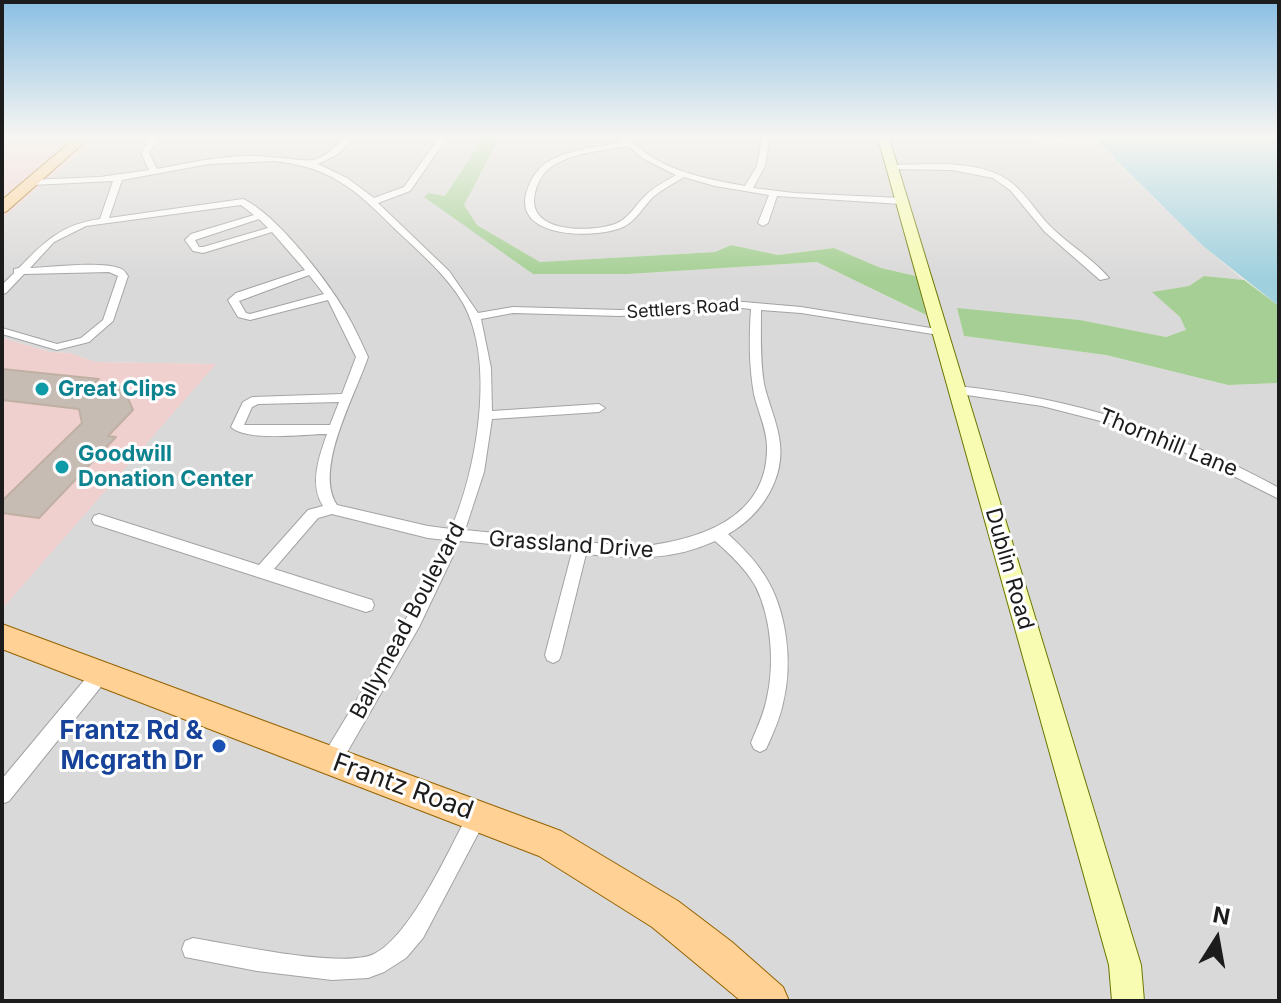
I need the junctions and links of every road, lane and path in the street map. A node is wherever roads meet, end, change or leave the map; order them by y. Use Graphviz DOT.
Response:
graph roads {
  1 [pos="29,185"];
  2 [pos="116,185"];
  3 [pos="352,185"];
  4 [pos="410,185"];
  5 [pos="533,185"];
  6 [pos="666,185"];
  7 [pos="731,185"];
  8 [pos="750,185"];
  9 [pos="896,185"];
  10 [pos="1007,185"];
  11 [pos="748,189"];
  12 [pos="774,193"];
  13 [pos="901,201"];
  14 [pos="372,202"];
  15 [pos="2,208"];
  16 [pos="260,216"];
  17 [pos="104,220"];
  18 [pos="763,223"];
  19 [pos="273,229"];
  20 [pos="18,271"];
  21 [pos="310,271"];
  22 [pos="1104,278"];
  23 [pos="2,291"];
  24 [pos="330,296"];
  25 [pos="756,306"];
  26 [pos="475,317"];
  27 [pos="2,331"];
  28 [pos="939,332"];
  29 [pos="957,390"];
  30 [pos="347,398"];
  31 [pos="599,408"];
  32 [pos="487,415"];
  33 [pos="335,429"];
  34 [pos="1279,494"];
  35 [pos="332,509"];
  36 [pos="99,520"];
  37 [pos="718,534"];
  38 [pos="456,536"];
  39 [pos="580,549"];
  40 [pos="263,571"];
  41 [pos="366,605"];
  42 [pos="2,636"];
  43 [pos="553,655"];
  44 [pos="102,672"];
  45 [pos="760,743"];
  46 [pos="331,761"];
  47 [pos="2,794"];
  48 [pos="478,815"];
  49 [pos="193,949"];
  50 [pos="759,997"];
  51 [pos="1128,1001"];
  1 -- 15 [label="main road"];
  2 -- 17 [label="street"];
  3 -- 14 [label="street, Ballymead Boulevard"];
  4 -- 14 [label="street"];
  5 -- 6 [label="street"];
  7 -- 11 [label="street"];
  8 -- 11 [label="street"];
  9 -- 13 [label="main road, Dublin Road"];
  10 -- 22 [label="street"];
  11 -- 12 [label="street"];
  12 -- 13 [label="street"];
  12 -- 18 [label="street"];
  13 -- 28 [label="main road, Dublin Road"];
  14 -- 26 [label="street, Ballymead Boulevard"];
  16 -- 17 [label="street"];
  16 -- 19 [label="street"];
  16 -- 19 [label="street"];
  17 -- 20 [label="street"];
  19 -- 21 [label="street"];
  20 -- 23 [label="street"];
  20 -- 27 [label="street"];
  21 -- 24 [label="street"];
  21 -- 24 [label="street"];
  24 -- 30 [label="street"];
  25 -- 26 [label="street, Settlers Road"];
  25 -- 28 [label="street, Settlers Road"];
  25 -- 37 [label="street, Grassland Drive"];
  26 -- 32 [label="street, Ballymead Boulevard"];
  28 -- 29 [label="main road, Dublin Road"];
  29 -- 34 [label="street, Thornhill Lane"];
  29 -- 51 [label="main road, Dublin Road"];
  30 -- 33 [label="street"];
  30 -- 33 [label="street"];
  31 -- 32 [label="street"];
  32 -- 38 [label="street, Ballymead Boulevard"];
  33 -- 35 [label="street"];
  35 -- 38 [label="street, Grassland Drive"];
  35 -- 40 [label="street"];
  36 -- 40 [label="street"];
  37 -- 39 [label="street, Grassland Drive"];
  37 -- 45 [label="street"];
  38 -- 39 [label="street, Grassland Drive"];
  38 -- 46 [label="street, Ballymead Boulevard"];
  39 -- 43 [label="street"];
  40 -- 41 [label="street"];
  42 -- 44 [label="main road, Frantz Road"];
  44 -- 46 [label="main road, Frantz Road"];
  44 -- 47 [label="street"];
  46 -- 48 [label="main road, Frantz Road"];
  48 -- 49 [label="street"];
  48 -- 50 [label="main road, Frantz Road"];
}
